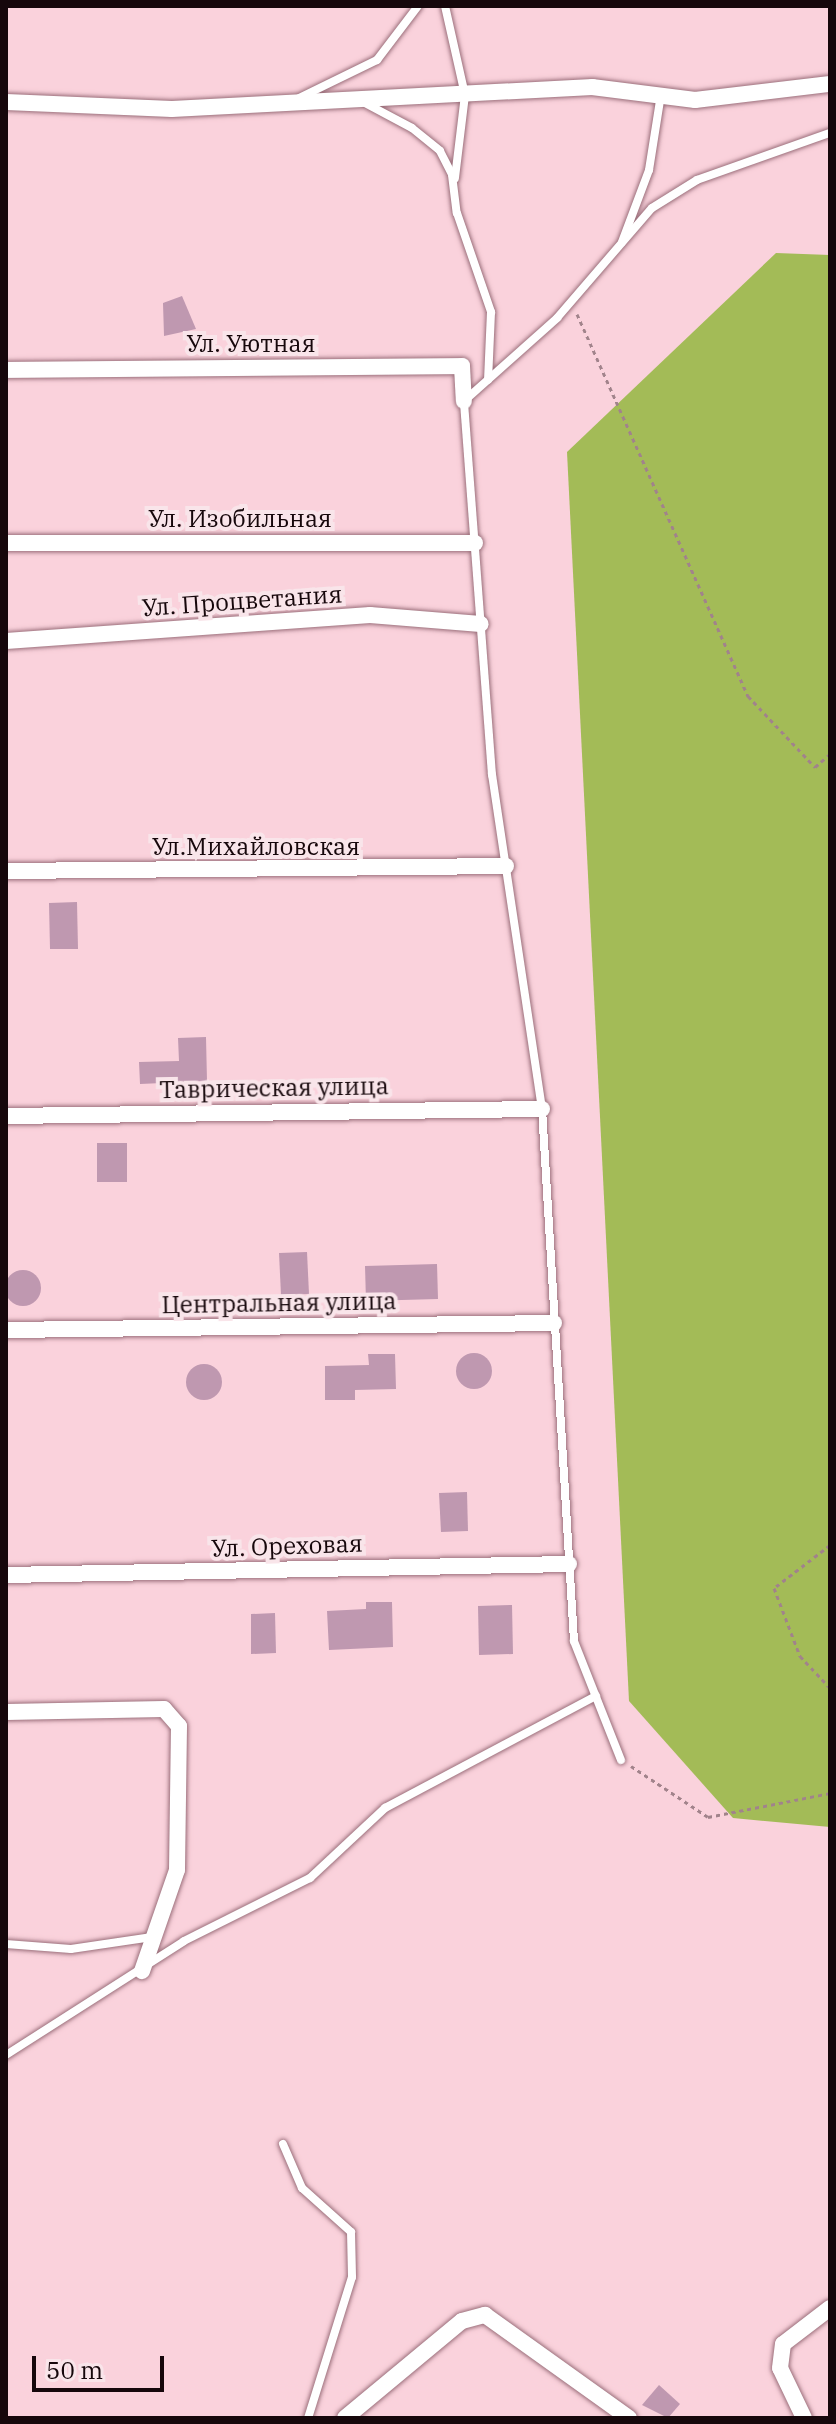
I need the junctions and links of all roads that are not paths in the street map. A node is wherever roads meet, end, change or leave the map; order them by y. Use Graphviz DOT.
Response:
graph roads {
  1 [pos="418,6"];
  2 [pos="445,6"];
  3 [pos="830,84"];
  4 [pos="661,93"];
  5 [pos="465,95"];
  6 [pos="345,97"];
  7 [pos="294,100"];
  8 [pos="6,102"];
  9 [pos="830,133"];
  10 [pos="453,187"];
  11 [pos="622,242"];
  12 [pos="6,370"];
  13 [pos="488,380"];
  14 [pos="464,401"];
  15 [pos="6,543"];
  16 [pos="475,543"];
  17 [pos="481,624"];
  18 [pos="6,641"];
  19 [pos="506,866"];
  20 [pos="6,871"];
  21 [pos="542,1109"];
  22 [pos="6,1116"];
  23 [pos="554,1323"];
  24 [pos="6,1330"];
  25 [pos="569,1564"];
  26 [pos="6,1575"];
  27 [pos="596,1696"];
  28 [pos="6,1712"];
  29 [pos="621,1760"];
  30 [pos="152,1937"];
  31 [pos="6,1944"];
  32 [pos="142,1971"];
  33 [pos="6,2055"];
  34 [pos="283,2144"];
  35 [pos="830,2308"];
  36 [pos="308,2418"];
  37 [pos="345,2418"];
  38 [pos="629,2418"];
  39 [pos="804,2418"];
  1 -- 7 [label="lane"];
  2 -- 5 [label="lane"];
  3 -- 4 [label="street"];
  4 -- 5 [label="street"];
  4 -- 11 [label="lane"];
  5 -- 6 [label="street"];
  5 -- 10 [label="lane"];
  6 -- 7 [label="street"];
  6 -- 10 [label="lane"];
  7 -- 8 [label="street"];
  9 -- 11 [label="lane"];
  10 -- 13 [label="lane"];
  11 -- 13 [label="lane"];
  12 -- 14 [label="street, Ул. Уютная"];
  13 -- 14 [label="lane"];
  14 -- 16 [label="lane"];
  15 -- 16 [label="street, Ул. Изобильная"];
  16 -- 17 [label="lane"];
  17 -- 18 [label="street, Ул. Процветания"];
  17 -- 19 [label="lane"];
  19 -- 20 [label="street, Ул.Михайловская"];
  19 -- 21 [label="lane"];
  21 -- 22 [label="street, Таврическая улица"];
  21 -- 23 [label="lane"];
  23 -- 24 [label="street, Центральная улица"];
  23 -- 25 [label="lane"];
  25 -- 26 [label="street, Ул. Ореховая"];
  25 -- 27 [label="lane"];
  27 -- 29 [label="lane"];
  27 -- 32 [label="lane"];
  28 -- 30 [label="street"];
  30 -- 31 [label="lane"];
  30 -- 32 [label="street"];
  32 -- 33 [label="lane"];
  34 -- 36 [label="lane"];
  35 -- 39 [label="street"];
  37 -- 38 [label="street"];
}
